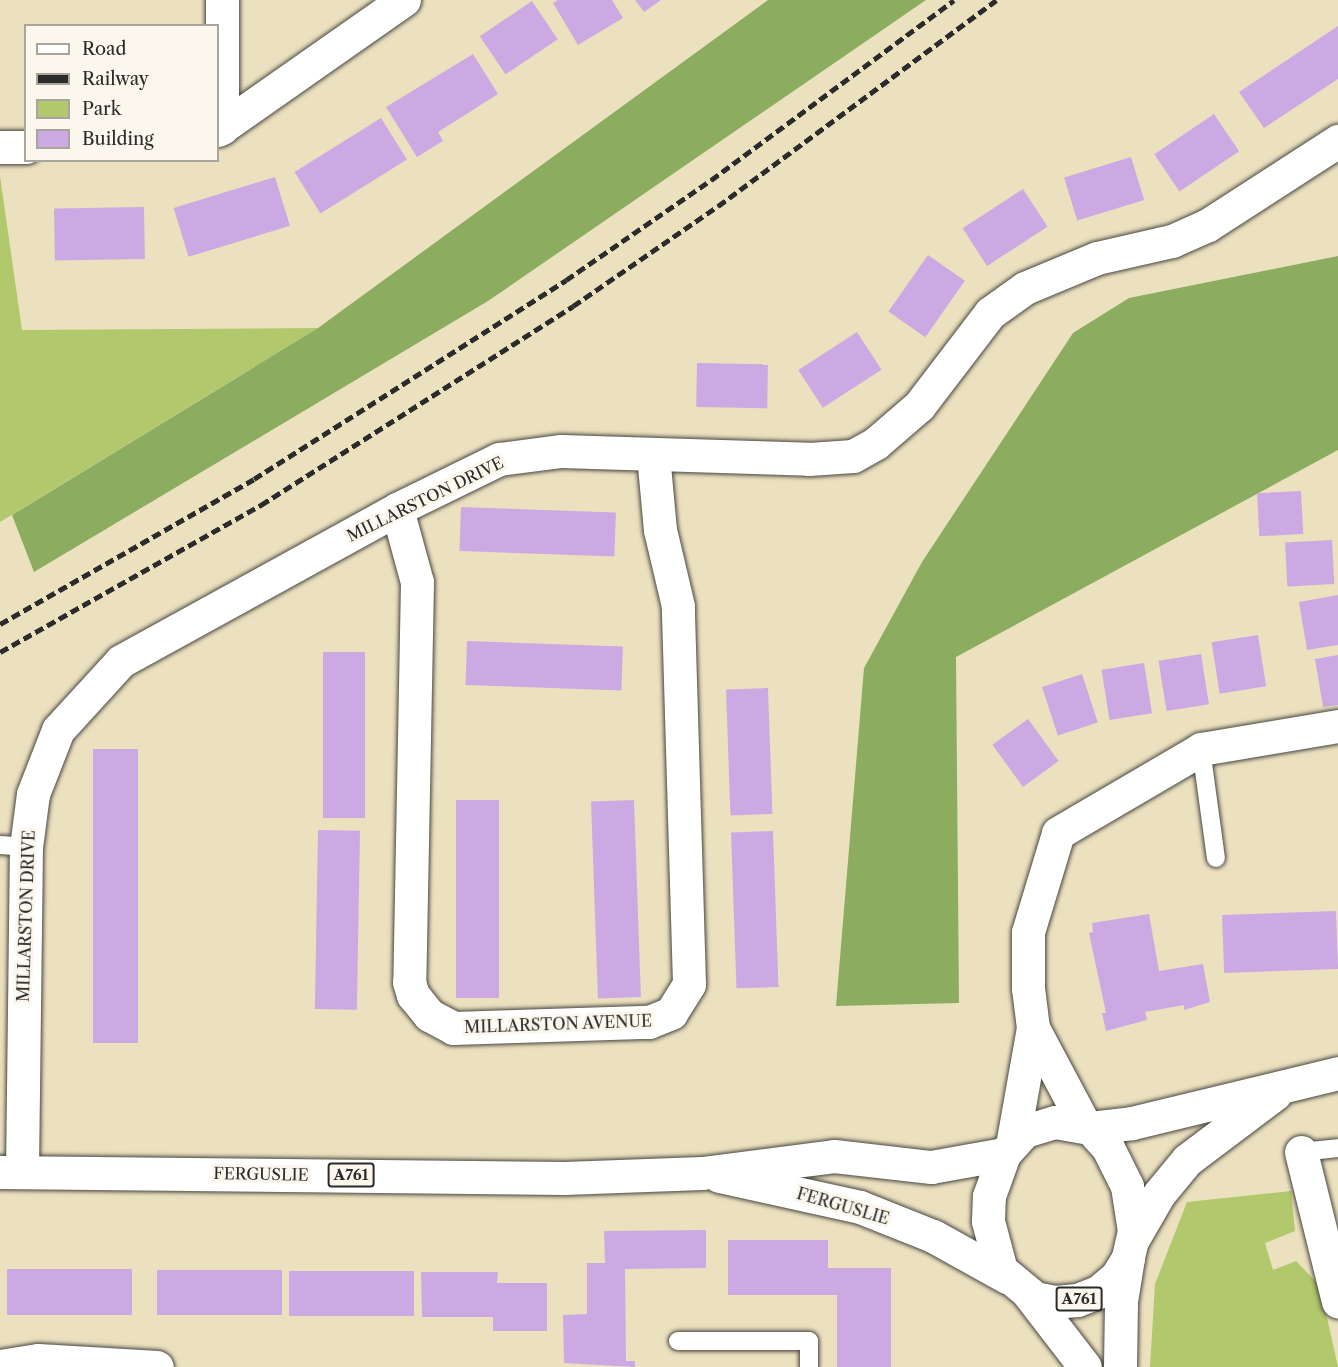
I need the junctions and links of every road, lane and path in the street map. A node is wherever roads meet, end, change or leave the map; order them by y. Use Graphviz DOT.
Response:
graph roads {
  1 [pos="222,0"];
  2 [pos="404,0"];
  3 [pos="220,129"];
  4 [pos="1338,141"];
  5 [pos="0,147"];
  6 [pos="24,147"];
  7 [pos="653,454"];
  8 [pos="397,509"];
  9 [pos="1338,726"];
  10 [pos="1202,749"];
  11 [pos="13,846"];
  12 [pos="1216,858"];
  13 [pos="1033,1028"];
  14 [pos="1338,1073"];
  15 [pos="1287,1085"];
  16 [pos="1087,1127"];
  17 [pos="1009,1147"];
  18 [pos="1338,1148"];
  19 [pos="1301,1152"];
  20 [pos="11,1172"];
  21 [pos="702,1173"];
  22 [pos="1130,1250"];
  23 [pos="1018,1285"];
  24 [pos="1338,1302"];
  25 [pos="678,1341"];
  26 [pos="0,1366"];
  27 [pos="103,1366"];
  28 [pos="156,1367"];
  29 [pos="809,1367"];
  30 [pos="1085,1367"];
  31 [pos="1120,1367"];
  1 -- 3 [label="street"];
  2 -- 3 [label="street"];
  4 -- 7 [label="street, MILLARSTON DRIVE"];
  5 -- 6 [label="street"];
  7 -- 8 [label="street, MILLARSTON DRIVE"];
  7 -- 8 [label="street, MILLARSTON AVENUE"];
  8 -- 11 [label="street, MILLARSTON DRIVE"];
  9 -- 10 [label="street"];
  10 -- 12 [label="lane"];
  10 -- 13 [label="street"];
  11 -- 20 [label="street, MILLARSTON DRIVE"];
  13 -- 16 [label="street"];
  13 -- 17 [label="street"];
  14 -- 15 [label="street"];
  15 -- 16 [label="street"];
  15 -- 22 [label="street"];
  16 -- 17 [label="street, A761"];
  16 -- 22 [label="street"];
  17 -- 21 [label="street, FERGUSLIE / A761"];
  17 -- 23 [label="street"];
  18 -- 19 [label="lane"];
  19 -- 24 [label="street"];
  20 -- 21 [label="street, FERGUSLIE / A761"];
  21 -- 23 [label="street, FERGUSLIE / A761"];
  22 -- 23 [label="street, A761"];
  22 -- 31 [label="street"];
  23 -- 30 [label="street"];
  25 -- 29 [label="lane"];
  26 -- 27 [label="street"];
  27 -- 28 [label="street"];
}
